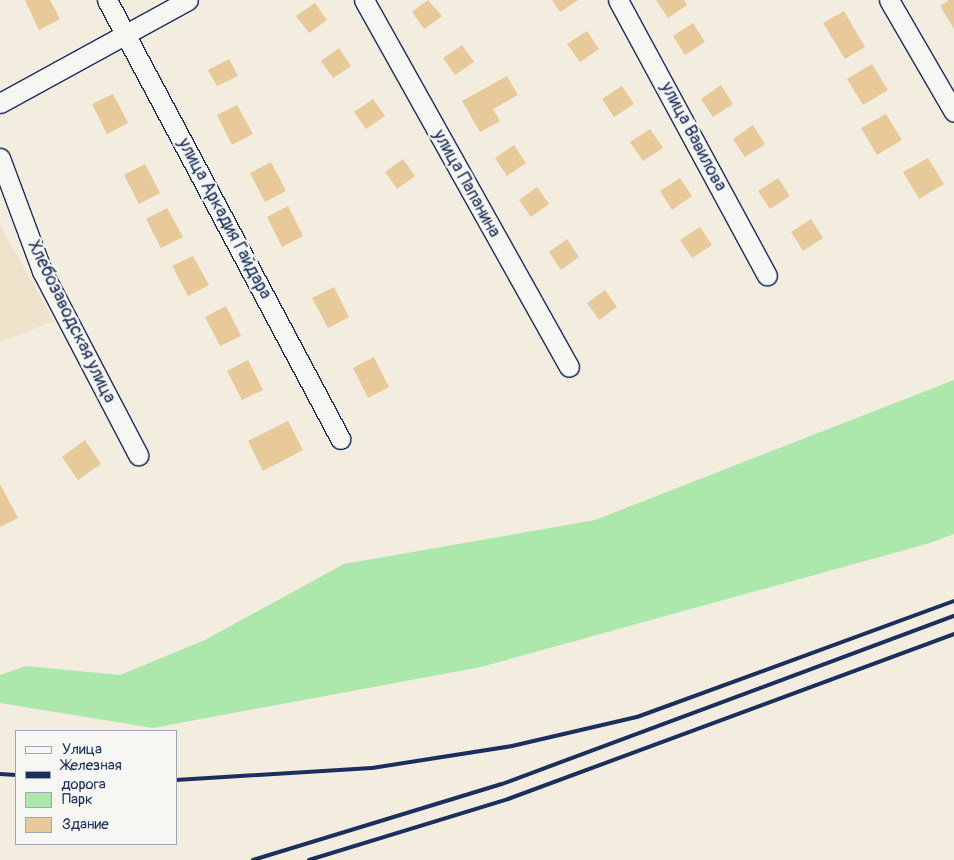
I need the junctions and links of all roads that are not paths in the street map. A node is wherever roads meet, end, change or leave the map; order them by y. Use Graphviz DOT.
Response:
graph roads {
  1 [pos="107,0"];
  2 [pos="188,0"];
  3 [pos="364,0"];
  4 [pos="618,0"];
  5 [pos="889,0"];
  6 [pos="125,33"];
  7 [pos="0,103"];
  8 [pos="954,112"];
  9 [pos="0,158"];
  10 [pos="767,275"];
  11 [pos="568,367"];
  12 [pos="340,439"];
  13 [pos="138,455"];
  1 -- 6 [label="street, улица Аркадия Гайдара"];
  2 -- 6 [label="street"];
  3 -- 11 [label="street, улица Папанина"];
  4 -- 10 [label="street, улица Вавилова"];
  5 -- 8 [label="street"];
  6 -- 7 [label="street"];
  6 -- 12 [label="street, улица Аркадия Гайдара"];
  9 -- 13 [label="street, Хлебозаводская улица"];
}
